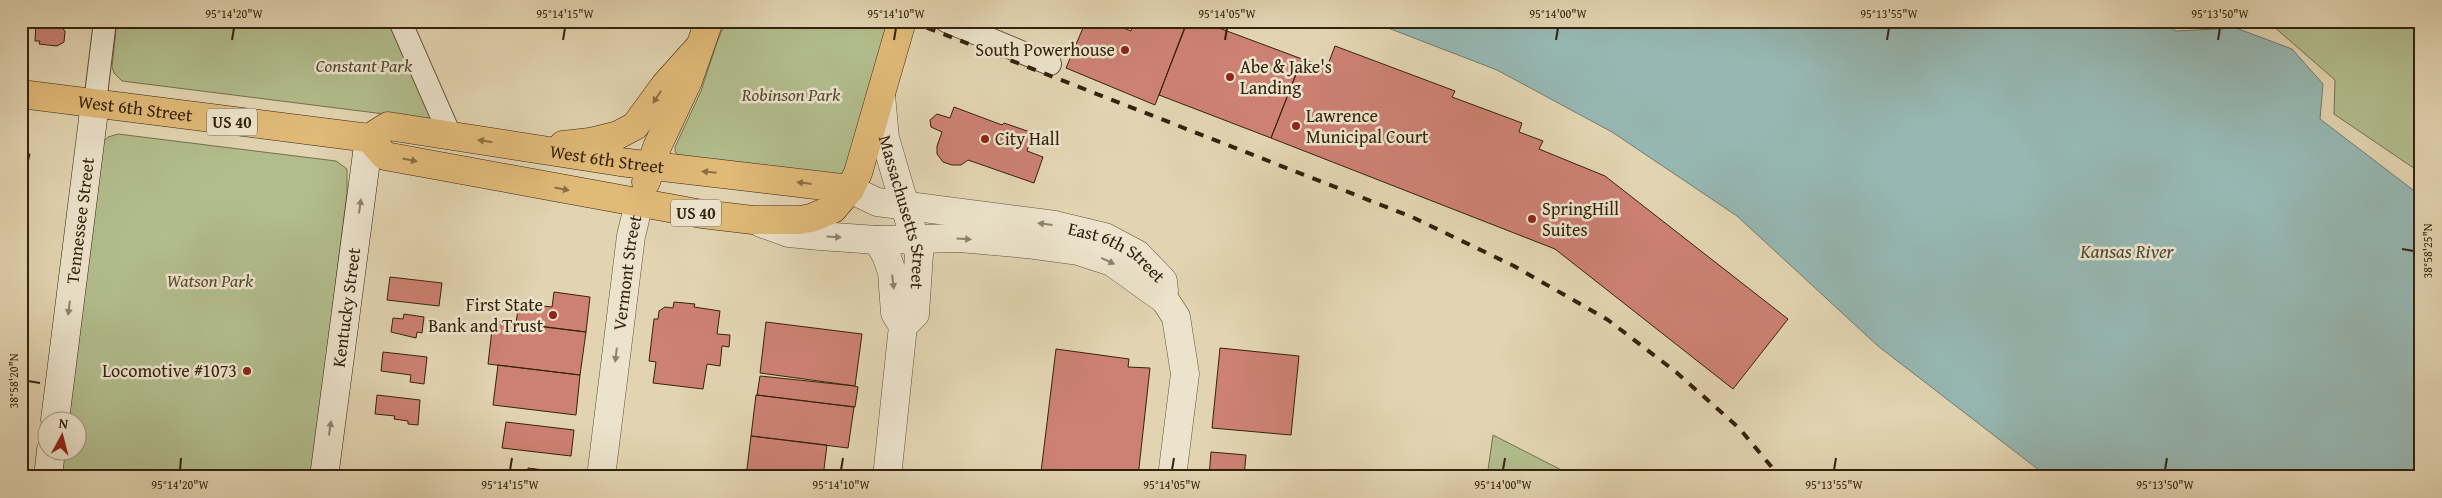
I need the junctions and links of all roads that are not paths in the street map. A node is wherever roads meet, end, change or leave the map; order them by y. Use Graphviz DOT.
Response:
graph roads {
  1 [pos="105,21"];
  2 [pos="400,21"];
  3 [pos="902,21"];
  4 [pos="946,21"];
  5 [pos="705,34"];
  6 [pos="1050,64"];
  7 [pos="883,84"];
  8 [pos="21,94"];
  9 [pos="95,103"];
  10 [pos="450,135"];
  11 [pos="369,138"];
  12 [pos="533,148"];
  13 [pos="651,166"];
  14 [pos="850,188"];
  15 [pos="639,203"];
  16 [pos="905,206"];
  17 [pos="752,220"];
  18 [pos="915,239"];
  19 [pos="877,240"];
  20 [pos="1165,300"];
  21 [pos="903,326"];
  22 [pos="56,410"];
  23 [pos="50,460"];
  24 [pos="48,477"];
  25 [pos="324,477"];
  26 [pos="602,477"];
  27 [pos="887,477"];
  28 [pos="1172,477"];
  1 -- 9 [label="street, Tennessee Street"];
  2 -- 10 [label="street"];
  3 -- 7 [label="highway, Massachusetts Street / US 40"];
  4 -- 6 [label="street"];
  5 -- 12 [label="highway, one-way"];
  5 -- 13 [label="highway, Vermont Street"];
  7 -- 14 [label="highway, Massachusetts Street / US 40"];
  7 -- 16 [label="street, Massachusetts Street"];
  8 -- 9 [label="highway, West 6th Street / US 40"];
  9 -- 11 [label="highway, West 6th Street / US 40"];
  9 -- 22 [label="street, Tennessee Street, one-way"];
  10 -- 11 [label="highway, West 6th Street"];
  12 -- 10 [label="highway, West 6th Street, one-way"];
  11 -- 15 [label="highway, West 6th Street / US 40, one-way"];
  25 -- 11 [label="street, Kentucky Street, one-way"];
  12 -- 13 [label="highway, West 6th Street"];
  14 -- 13 [label="highway, West 6th Street, one-way"];
  13 -- 15 [label="highway, Vermont Street"];
  14 -- 16 [label="street, West 6th Street"];
  14 -- 17 [label="highway, West 6th Street / US 40"];
  15 -- 17 [label="highway, West 6th Street / US 40"];
  15 -- 26 [label="street, Vermont Street, one-way"];
  16 -- 18 [label="street, Massachusetts Street"];
  20 -- 16 [label="street, East 6th Street, one-way"];
  17 -- 19 [label="street, West 6th Street, one-way"];
  18 -- 19 [label="street, West 6th Street"];
  18 -- 20 [label="street, East 6th Street, one-way"];
  18 -- 21 [label="street, Massachusetts Street"];
  19 -- 21 [label="street, Massachusetts Street, one-way"];
  20 -- 28 [label="street"];
  21 -- 27 [label="street, Massachusetts Street"];
  23 -- 24 [label="street"];
}
